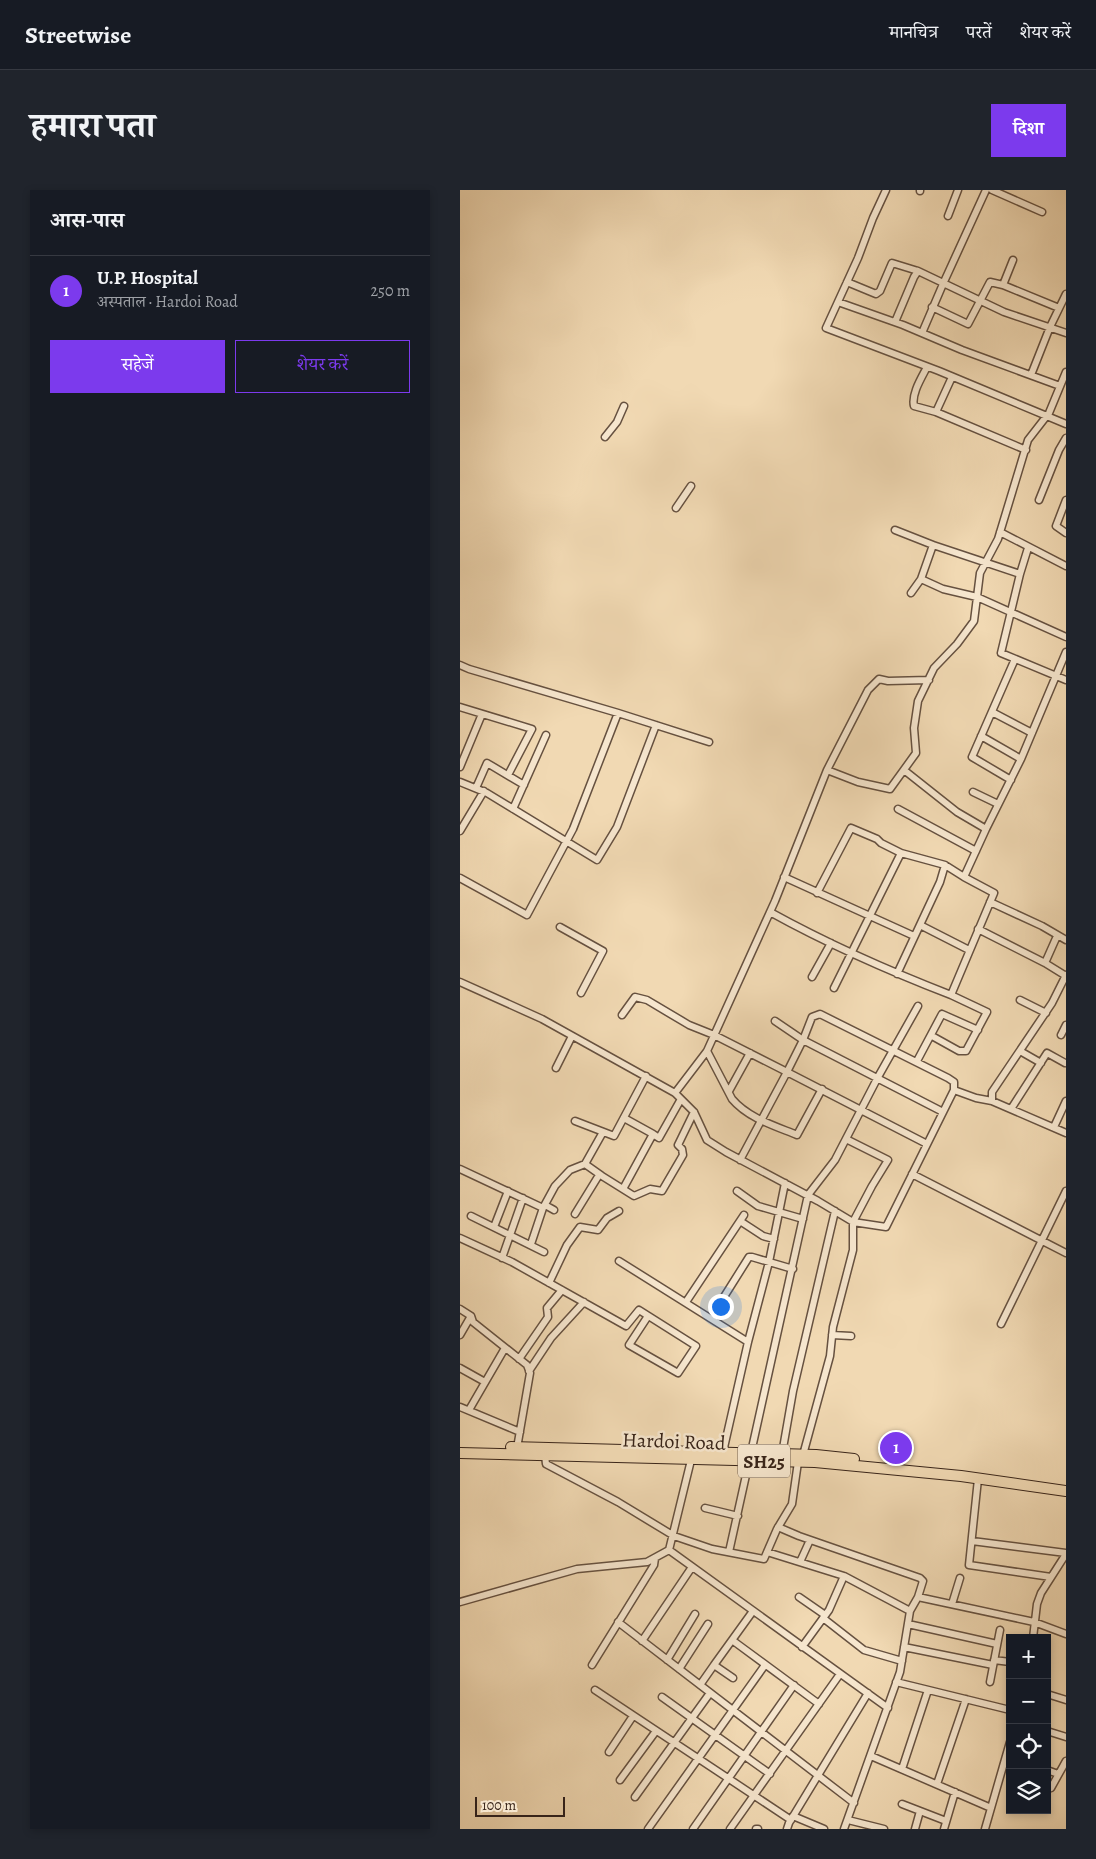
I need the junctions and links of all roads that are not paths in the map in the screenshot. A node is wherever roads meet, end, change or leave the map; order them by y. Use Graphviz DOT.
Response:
graph roads {
  1 [pos="886,190"];
  2 [pos="958,190"];
  3 [pos="986,190"];
  4 [pos="992,190"];
  5 [pos="1042,212"];
  6 [pos="948,216"];
  7 [pos="1012,260"];
  8 [pos="918,271"];
  9 [pos="847,282"];
  10 [pos="942,284"];
  11 [pos="1002,285"];
  12 [pos="1066,294"];
  13 [pos="979,301"];
  14 [pos="838,302"];
  15 [pos="932,307"];
  16 [pos="1059,308"];
  17 [pos="895,322"];
  18 [pos="1050,327"];
  19 [pos="922,333"];
  20 [pos="1066,333"];
  21 [pos="927,367"];
  22 [pos="1066,372"];
  23 [pos="1031,375"];
  24 [pos="952,377"];
  25 [pos="1060,386"];
  26 [pos="624,406"];
  27 [pos="936,412"];
  28 [pos="1046,417"];
  29 [pos="1066,424"];
  30 [pos="605,438"];
  31 [pos="1066,438"];
  32 [pos="1026,450"];
  33 [pos="691,486"];
  34 [pos="1039,500"];
  35 [pos="1066,500"];
  36 [pos="676,508"];
  37 [pos="895,530"];
  38 [pos="1000,532"];
  39 [pos="1066,534"];
  40 [pos="933,545"];
  41 [pos="1028,548"];
  42 [pos="986,563"];
  43 [pos="1066,566"];
  44 [pos="1020,574"];
  45 [pos="921,579"];
  46 [pos="911,593"];
  47 [pos="977,597"];
  48 [pos="1012,612"];
  49 [pos="1066,635"];
  50 [pos="1066,652"];
  51 [pos="1015,659"];
  52 [pos="460,665"];
  53 [pos="1057,677"];
  54 [pos="929,680"];
  55 [pos="1066,680"];
  56 [pos="460,707"];
  57 [pos="992,712"];
  58 [pos="618,713"];
  59 [pos="482,714"];
  60 [pos="656,725"];
  61 [pos="1032,733"];
  62 [pos="546,734"];
  63 [pos="981,736"];
  64 [pos="709,742"];
  65 [pos="1021,759"];
  66 [pos="460,767"];
  67 [pos="826,770"];
  68 [pos="904,770"];
  69 [pos="508,775"];
  70 [pos="1011,780"];
  71 [pos="460,782"];
  72 [pos="524,785"];
  73 [pos="476,788"];
  74 [pos="484,791"];
  75 [pos="973,792"];
  76 [pos="998,804"];
  77 [pos="513,809"];
  78 [pos="898,809"];
  79 [pos="986,829"];
  80 [pos="460,831"];
  81 [pos="566,841"];
  82 [pos="976,851"];
  83 [pos="901,853"];
  84 [pos="945,865"];
  85 [pos="784,877"];
  86 [pos="964,877"];
  87 [pos="460,878"];
  88 [pos="817,893"];
  89 [pos="990,902"];
  90 [pos="770,912"];
  91 [pos="870,917"];
  92 [pos="920,926"];
  93 [pos="560,927"];
  94 [pos="978,929"];
  95 [pos="914,936"];
  96 [pos="1057,936"];
  97 [pos="1066,940"];
  98 [pos="831,943"];
  99 [pos="969,950"];
  100 [pos="852,953"];
  101 [pos="1045,964"];
  102 [pos="897,974"];
  103 [pos="1066,976"];
  104 [pos="812,977"];
  105 [pos="460,982"];
  106 [pos="834,988"];
  107 [pos="581,993"];
  108 [pos="950,995"];
  109 [pos="1020,1000"];
  110 [pos="918,1006"];
  111 [pos="1046,1013"];
  112 [pos="622,1015"];
  113 [pos="774,1021"];
  114 [pos="1066,1025"];
  115 [pos="978,1030"];
  116 [pos="714,1035"];
  117 [pos="1061,1035"];
  118 [pos="572,1036"];
  119 [pos="932,1036"];
  120 [pos="803,1040"];
  121 [pos="893,1050"];
  122 [pos="707,1051"];
  123 [pos="1020,1051"];
  124 [pos="750,1053"];
  125 [pos="917,1061"];
  126 [pos="1041,1063"];
  127 [pos="1065,1063"];
  128 [pos="556,1068"];
  129 [pos="787,1072"];
  130 [pos="646,1076"];
  131 [pos="878,1078"];
  132 [pos="822,1089"];
  133 [pos="954,1090"];
  134 [pos="729,1091"];
  135 [pos="675,1092"];
  136 [pos="681,1099"];
  137 [pos="992,1101"];
  138 [pos="1066,1101"];
  139 [pos="862,1109"];
  140 [pos="1011,1109"];
  141 [pos="694,1112"];
  142 [pos="943,1112"];
  143 [pos="624,1118"];
  144 [pos="761,1120"];
  145 [pos="575,1121"];
  146 [pos="1054,1127"];
  147 [pos="603,1132"];
  148 [pos="1066,1133"];
  149 [pos="653,1134"];
  150 [pos="846,1139"];
  151 [pos="927,1144"];
  152 [pos="740,1160"];
  153 [pos="585,1164"];
  154 [pos="460,1169"];
  155 [pos="912,1174"];
  156 [pos="600,1175"];
  157 [pos="785,1183"];
  158 [pos="623,1190"];
  159 [pos="508,1191"];
  160 [pos="737,1191"];
  161 [pos="1066,1192"];
  162 [pos="808,1196"];
  163 [pos="522,1198"];
  164 [pos="544,1206"];
  165 [pos="554,1210"];
  166 [pos="619,1211"];
  167 [pos="835,1211"];
  168 [pos="778,1213"];
  169 [pos="575,1214"];
  170 [pos="744,1215"];
  171 [pos="471,1216"];
  172 [pos="803,1219"];
  173 [pos="740,1221"];
  174 [pos="853,1222"];
  175 [pos="494,1227"];
  176 [pos="510,1235"];
  177 [pos="460,1238"];
  178 [pos="774,1239"];
  179 [pos="1043,1241"];
  180 [pos="531,1244"];
  181 [pos="544,1252"];
  182 [pos="1066,1253"];
  183 [pos="502,1258"];
  184 [pos="619,1261"];
  185 [pos="769,1262"];
  186 [pos="793,1269"];
  187 [pos="549,1283"];
  188 [pos="562,1290"];
  189 [pos="722,1300"];
  190 [pos="584,1302"];
  191 [pos="686,1302"];
  192 [pos="460,1309"];
  193 [pos="471,1316"];
  194 [pos="648,1316"];
  195 [pos="1001,1324"];
  196 [pos="832,1335"];
  197 [pos="460,1336"];
  198 [pos="851,1336"];
  199 [pos="748,1342"];
  200 [pos="505,1348"];
  201 [pos="519,1358"];
  202 [pos="460,1368"];
  203 [pos="529,1371"];
  204 [pos="485,1382"];
  205 [pos="460,1406"];
  206 [pos="468,1410"];
  207 [pos="520,1432"];
  208 [pos="460,1446"];
  209 [pos="517,1451"];
  210 [pos="460,1452"];
  211 [pos="723,1452"];
  212 [pos="782,1454"];
  213 [pos="545,1455"];
  214 [pos="692,1455"];
  215 [pos="750,1457"];
  216 [pos="800,1458"];
  217 [pos="978,1479"];
  218 [pos="1066,1484"];
  219 [pos="1066,1491"];
  220 [pos="705,1508"];
  221 [pos="738,1516"];
  222 [pos="778,1527"];
  223 [pos="674,1536"];
  224 [pos="810,1540"];
  225 [pos="972,1541"];
  226 [pos="669,1550"];
  227 [pos="729,1552"];
  228 [pos="767,1552"];
  229 [pos="1066,1553"];
  230 [pos="655,1558"];
  231 [pos="800,1562"];
  232 [pos="692,1567"];
  233 [pos="844,1576"];
  234 [pos="1051,1577"];
  235 [pos="960,1578"];
  236 [pos="918,1596"];
  237 [pos="799,1597"];
  238 [pos="460,1602"];
  239 [pos="952,1604"];
  240 [pos="753,1611"];
  241 [pos="910,1611"];
  242 [pos="695,1614"];
  243 [pos="824,1616"];
  244 [pos="618,1622"];
  245 [pos="1034,1622"];
  246 [pos="708,1624"];
  247 [pos="908,1624"];
  248 [pos="1000,1630"];
  249 [pos="1032,1634"];
  250 [pos="1066,1634"];
  251 [pos="732,1640"];
  252 [pos="642,1641"];
  253 [pos="997,1644"];
  254 [pos="802,1647"];
  255 [pos="904,1647"];
  256 [pos="667,1660"];
  257 [pos="902,1661"];
  258 [pos="1006,1662"];
  259 [pos="994,1663"];
  260 [pos="714,1664"];
  261 [pos="765,1664"];
  262 [pos="592,1665"];
  263 [pos="679,1669"];
  264 [pos="840,1674"];
  265 [pos="733,1678"];
  266 [pos="896,1682"];
  267 [pos="990,1682"];
  268 [pos="700,1685"];
  269 [pos="794,1685"];
  270 [pos="595,1690"];
  271 [pos="928,1690"];
  272 [pos="710,1693"];
  273 [pos="868,1693"];
  274 [pos="1051,1695"];
  275 [pos="662,1697"];
  276 [pos="966,1699"];
  277 [pos="1066,1700"];
  278 [pos="819,1704"];
  279 [pos="888,1708"];
  280 [pos="1006,1709"];
  281 [pos="733,1710"];
  282 [pos="633,1716"];
  283 [pos="692,1718"];
  284 [pos="656,1731"];
  285 [pos="761,1732"];
  286 [pos="1051,1732"];
  287 [pos="715,1735"];
  288 [pos="1066,1738"];
  289 [pos="674,1743"];
  290 [pos="786,1751"];
  291 [pos="609,1752"];
  292 [pos="744,1756"];
  293 [pos="871,1756"];
  294 [pos="698,1759"];
  295 [pos="1066,1762"];
  296 [pos="1006,1763"];
  297 [pos="902,1770"];
  298 [pos="1051,1771"];
  299 [pos="770,1774"];
  300 [pos="1058,1774"];
  301 [pos="818,1775"];
  302 [pos="728,1779"];
  303 [pos="620,1780"];
  304 [pos="937,1784"];
  305 [pos="1051,1788"];
  306 [pos="955,1792"];
  307 [pos="754,1796"];
  308 [pos="635,1797"];
  309 [pos="854,1803"];
  310 [pos="902,1804"];
  311 [pos="991,1808"];
  312 [pos="920,1810"];
  313 [pos="792,1818"];
  314 [pos="848,1820"];
  315 [pos="946,1821"];
  316 [pos="648,1829"];
  317 [pos="693,1829"];
  318 [pos="730,1829"];
  319 [pos="787,1829"];
  320 [pos="824,1829"];
  321 [pos="844,1829"];
  322 [pos="884,1829"];
  323 [pos="915,1829"];
  324 [pos="944,1829"];
  325 [pos="985,1829"];
  1 -- 9 [label="street"];
  2 -- 6 [label="street"];
  3 -- 10 [label="street"];
  4 -- 5 [label="street"];
  7 -- 11 [label="street"];
  8 -- 9 [label="street"];
  8 -- 10 [label="street"];
  8 -- 17 [label="street"];
  9 -- 14 [label="street"];
  10 -- 13 [label="street"];
  10 -- 15 [label="street"];
  11 -- 13 [label="street"];
  11 -- 16 [label="street"];
  12 -- 16 [label="street"];
  13 -- 15 [label="street"];
  13 -- 18 [label="street"];
  14 -- 17 [label="street"];
  14 -- 21 [label="street"];
  15 -- 19 [label="street"];
  16 -- 18 [label="street"];
  17 -- 19 [label="street"];
  18 -- 20 [label="street"];
  18 -- 23 [label="street"];
  19 -- 23 [label="street"];
  21 -- 24 [label="street"];
  21 -- 27 [label="street"];
  22 -- 25 [label="street"];
  23 -- 25 [label="street"];
  24 -- 27 [label="street"];
  24 -- 28 [label="street"];
  25 -- 28 [label="street"];
  26 -- 30 [label="street"];
  27 -- 32 [label="street"];
  28 -- 29 [label="street"];
  28 -- 32 [label="street"];
  31 -- 34 [label="street"];
  32 -- 38 [label="street"];
  33 -- 36 [label="street"];
  35 -- 39 [label="street"];
  37 -- 40 [label="street"];
  38 -- 41 [label="street"];
  38 -- 42 [label="street"];
  40 -- 42 [label="street"];
  40 -- 45 [label="street"];
  41 -- 43 [label="street"];
  41 -- 44 [label="street"];
  42 -- 44 [label="street"];
  42 -- 47 [label="street"];
  44 -- 48 [label="street"];
  45 -- 46 [label="street"];
  45 -- 47 [label="street"];
  47 -- 48 [label="street"];
  47 -- 54 [label="street"];
  48 -- 49 [label="street"];
  48 -- 51 [label="street"];
  50 -- 53 [label="street"];
  51 -- 53 [label="street"];
  51 -- 57 [label="street"];
  52 -- 58 [label="street"];
  53 -- 55 [label="street"];
  53 -- 61 [label="street"];
  54 -- 67 [label="street"];
  54 -- 68 [label="street"];
  56 -- 59 [label="street"];
  57 -- 61 [label="street"];
  57 -- 63 [label="street"];
  58 -- 60 [label="street"];
  58 -- 81 [label="street"];
  59 -- 66 [label="street"];
  59 -- 69 [label="street"];
  60 -- 64 [label="street"];
  60 -- 81 [label="street"];
  61 -- 65 [label="street"];
  62 -- 72 [label="street"];
  63 -- 65 [label="street"];
  63 -- 70 [label="street"];
  65 -- 70 [label="street"];
  67 -- 68 [label="street"];
  67 -- 85 [label="street"];
  68 -- 79 [label="street"];
  69 -- 72 [label="street"];
  69 -- 73 [label="street"];
  70 -- 76 [label="street"];
  71 -- 73 [label="street"];
  72 -- 77 [label="street"];
  73 -- 74 [label="street"];
  74 -- 77 [label="street"];
  74 -- 80 [label="street"];
  75 -- 76 [label="street"];
  76 -- 79 [label="street"];
  77 -- 81 [label="street"];
  78 -- 82 [label="street"];
  79 -- 82 [label="street"];
  81 -- 87 [label="street"];
  82 -- 86 [label="street"];
  83 -- 84 [label="street"];
  83 -- 88 [label="street"];
  83 -- 91 [label="street"];
  84 -- 86 [label="street"];
  84 -- 92 [label="street"];
  85 -- 88 [label="street"];
  85 -- 90 [label="street"];
  86 -- 89 [label="street"];
  88 -- 91 [label="street"];
  89 -- 94 [label="street"];
  89 -- 96 [label="street"];
  90 -- 98 [label="street"];
  90 -- 116 [label="street"];
  91 -- 95 [label="street"];
  91 -- 100 [label="street"];
  92 -- 95 [label="street"];
  92 -- 99 [label="street"];
  93 -- 107 [label="street"];
  94 -- 99 [label="street"];
  94 -- 101 [label="street"];
  95 -- 102 [label="street"];
  96 -- 97 [label="street"];
  96 -- 101 [label="street"];
  98 -- 100 [label="street"];
  98 -- 104 [label="street"];
  99 -- 108 [label="street"];
  100 -- 102 [label="street"];
  100 -- 106 [label="street"];
  101 -- 103 [label="street"];
  102 -- 108 [label="street"];
  103 -- 111 [label="street"];
  105 -- 118 [label="street"];
  108 -- 115 [label="street"];
  109 -- 111 [label="street"];
  110 -- 121 [label="street"];
  111 -- 123 [label="street"];
  112 -- 116 [label="street"];
  113 -- 120 [label="street"];
  114 -- 117 [label="street"];
  115 -- 119 [label="street"];
  115 -- 119 [label="street"];
  116 -- 122 [label="street"];
  116 -- 124 [label="street"];
  118 -- 128 [label="street"];
  118 -- 130 [label="street"];
  119 -- 125 [label="street"];
  120 -- 121 [label="street"];
  120 -- 129 [label="street"];
  120 -- 131 [label="street"];
  121 -- 125 [label="street"];
  121 -- 131 [label="street"];
  122 -- 134 [label="street"];
  122 -- 135 [label="street"];
  123 -- 126 [label="street"];
  123 -- 137 [label="street"];
  124 -- 129 [label="street"];
  124 -- 134 [label="street"];
  125 -- 133 [label="street"];
  126 -- 127 [label="street"];
  126 -- 140 [label="street"];
  129 -- 132 [label="street"];
  129 -- 144 [label="street"];
  130 -- 135 [label="street"];
  130 -- 143 [label="street"];
  131 -- 139 [label="street"];
  131 -- 142 [label="street"];
  132 -- 139 [label="street"];
  132 -- 144 [label="street"];
  133 -- 137 [label="street"];
  133 -- 142 [label="street"];
  134 -- 144 [label="street"];
  135 -- 136 [label="street"];
  136 -- 141 [label="street"];
  136 -- 149 [label="street"];
  137 -- 140 [label="street"];
  138 -- 146 [label="street"];
  139 -- 150 [label="street"];
  139 -- 151 [label="street"];
  140 -- 146 [label="street"];
  141 -- 152 [label="street"];
  141 -- 158 [label="street"];
  142 -- 151 [label="street"];
  143 -- 147 [label="street"];
  143 -- 149 [label="street"];
  144 -- 152 [label="street"];
  145 -- 147 [label="street"];
  146 -- 148 [label="street"];
  147 -- 153 [label="street"];
  149 -- 158 [label="street"];
  150 -- 162 [label="street"];
  150 -- 174 [label="street"];
  151 -- 155 [label="street"];
  152 -- 157 [label="street"];
  153 -- 156 [label="street"];
  153 -- 164 [label="street"];
  154 -- 159 [label="street"];
  155 -- 174 [label="street"];
  155 -- 179 [label="street"];
  156 -- 158 [label="street"];
  156 -- 169 [label="street"];
  157 -- 162 [label="street"];
  157 -- 168 [label="street"];
  159 -- 163 [label="street"];
  159 -- 175 [label="street"];
  160 -- 168 [label="street"];
  161 -- 179 [label="street"];
  162 -- 167 [label="street"];
  162 -- 172 [label="street"];
  163 -- 164 [label="street"];
  163 -- 176 [label="street"];
  164 -- 165 [label="street"];
  164 -- 180 [label="street"];
  166 -- 187 [label="street"];
  167 -- 174 [label="street"];
  167 -- 212 [label="street"];
  168 -- 172 [label="street"];
  168 -- 178 [label="street"];
  170 -- 173 [label="street"];
  171 -- 175 [label="street"];
  172 -- 186 [label="street"];
  173 -- 178 [label="street"];
  173 -- 191 [label="street"];
  174 -- 196 [label="street"];
  175 -- 176 [label="street"];
  176 -- 180 [label="street"];
  176 -- 183 [label="street"];
  177 -- 183 [label="street"];
  178 -- 185 [label="street"];
  179 -- 182 [label="street"];
  179 -- 195 [label="street"];
  180 -- 181 [label="street"];
  183 -- 187 [label="street"];
  184 -- 191 [label="street"];
  185 -- 186 [label="street"];
  185 -- 189 [label="street"];
  185 -- 199 [label="street"];
  186 -- 215 [label="street"];
  187 -- 188 [label="street"];
  188 -- 190 [label="street"];
  188 -- 201 [label="street"];
  190 -- 194 [label="street"];
  190 -- 203 [label="street"];
  191 -- 199 [label="street"];
  192 -- 193 [label="street"];
  193 -- 197 [label="street"];
  193 -- 200 [label="street"];
  194 -- 194 [label="street"];
  196 -- 198 [label="street"];
  196 -- 216 [label="street"];
  199 -- 211 [label="street"];
  200 -- 201 [label="street"];
  200 -- 204 [label="street"];
  201 -- 203 [label="street"];
  202 -- 204 [label="street"];
  203 -- 207 [label="street"];
  204 -- 206 [label="street"];
  205 -- 206 [label="street"];
  206 -- 207 [label="street"];
  207 -- 209 [label="street"];
  208 -- 209 [label="main road, Hardoi Road / SH25"];
  209 -- 210 [label="main road, Hardoi Road / SH25"];
  209 -- 213 [label="main road, Hardoi Road / SH25"];
  209 -- 214 [label="main road, Hardoi Road / SH25"];
  211 -- 214 [label="main road, Hardoi Road / SH25"];
  211 -- 215 [label="main road, Hardoi Road / SH25"];
  212 -- 215 [label="main road, Hardoi Road / SH25"];
  212 -- 216 [label="main road, Hardoi Road / SH25"];
  213 -- 214 [label="main road, Hardoi Road / SH25"];
  213 -- 223 [label="street"];
  214 -- 215 [label="main road, Hardoi Road / SH25"];
  214 -- 223 [label="street"];
  215 -- 216 [label="main road, Hardoi Road / SH25"];
  215 -- 221 [label="street"];
  216 -- 217 [label="main road, Hardoi Road / SH25"];
  216 -- 218 [label="main road, Hardoi Road / SH25"];
  216 -- 222 [label="street"];
  217 -- 219 [label="main road, Hardoi Road / SH25"];
  217 -- 225 [label="street"];
  220 -- 221 [label="street"];
  221 -- 227 [label="street"];
  222 -- 224 [label="street"];
  222 -- 228 [label="street"];
  223 -- 226 [label="street"];
  223 -- 227 [label="street"];
  224 -- 231 [label="street"];
  224 -- 236 [label="street"];
  225 -- 229 [label="street"];
  225 -- 234 [label="street"];
  226 -- 230 [label="street"];
  226 -- 232 [label="street"];
  227 -- 228 [label="street"];
  228 -- 231 [label="street"];
  229 -- 234 [label="street"];
  230 -- 238 [label="street"];
  230 -- 244 [label="street"];
  231 -- 233 [label="street"];
  232 -- 240 [label="street"];
  232 -- 252 [label="street"];
  233 -- 241 [label="street"];
  233 -- 243 [label="street"];
  234 -- 245 [label="street"];
  235 -- 239 [label="street"];
  236 -- 239 [label="street"];
  236 -- 241 [label="street"];
  237 -- 243 [label="street"];
  239 -- 245 [label="street"];
  240 -- 251 [label="street"];
  240 -- 254 [label="street"];
  241 -- 247 [label="street"];
  242 -- 256 [label="street"];
  243 -- 254 [label="street"];
  243 -- 257 [label="street"];
  244 -- 252 [label="street"];
  244 -- 262 [label="street"];
  245 -- 249 [label="street"];
  245 -- 250 [label="street"];
  246 -- 263 [label="street"];
  247 -- 253 [label="street"];
  247 -- 255 [label="street"];
  248 -- 253 [label="street"];
  251 -- 260 [label="street"];
  251 -- 261 [label="street"];
  252 -- 256 [label="street"];
  253 -- 259 [label="street"];
  254 -- 264 [label="street"];
  255 -- 257 [label="street"];
  255 -- 259 [label="street"];
  256 -- 263 [label="street"];
  257 -- 266 [label="street"];
  258 -- 259 [label="street"];
  259 -- 267 [label="street"];
  260 -- 265 [label="street"];
  260 -- 268 [label="street"];
  261 -- 269 [label="street"];
  261 -- 281 [label="street"];
  263 -- 268 [label="street"];
  264 -- 273 [label="street"];
  264 -- 278 [label="street"];
  266 -- 271 [label="street"];
  266 -- 279 [label="street"];
  268 -- 272 [label="street"];
  269 -- 278 [label="street"];
  269 -- 285 [label="street"];
  270 -- 282 [label="street"];
  271 -- 276 [label="street"];
  271 -- 297 [label="street"];
  272 -- 281 [label="street"];
  272 -- 283 [label="street"];
  273 -- 279 [label="street"];
  273 -- 301 [label="street"];
  274 -- 277 [label="street"];
  275 -- 283 [label="street"];
  276 -- 280 [label="street"];
  276 -- 304 [label="street"];
  278 -- 290 [label="street"];
  279 -- 293 [label="street"];
  281 -- 285 [label="street"];
  281 -- 287 [label="street"];
  282 -- 284 [label="street"];
  282 -- 291 [label="street"];
  283 -- 287 [label="street"];
  283 -- 289 [label="street"];
  284 -- 289 [label="street"];
  284 -- 303 [label="street"];
  285 -- 290 [label="street"];
  285 -- 292 [label="street"];
  286 -- 288 [label="street"];
  287 -- 292 [label="street"];
  287 -- 294 [label="street"];
  289 -- 294 [label="street"];
  289 -- 308 [label="street"];
  290 -- 299 [label="street"];
  290 -- 301 [label="street"];
  292 -- 299 [label="street"];
  292 -- 302 [label="street"];
  293 -- 297 [label="street"];
  293 -- 309 [label="street"];
  294 -- 302 [label="street"];
  294 -- 316 [label="street"];
  295 -- 300 [label="street"];
  296 -- 311 [label="street"];
  297 -- 304 [label="street"];
  298 -- 300 [label="street"];
  299 -- 307 [label="street"];
  300 -- 305 [label="street"];
  301 -- 309 [label="street"];
  301 -- 313 [label="street"];
  302 -- 307 [label="street"];
  302 -- 317 [label="street"];
  304 -- 306 [label="street"];
  306 -- 311 [label="street"];
  306 -- 315 [label="street"];
  307 -- 313 [label="street"];
  307 -- 318 [label="street"];
  309 -- 314 [label="street"];
  310 -- 312 [label="street"];
  311 -- 325 [label="street"];
  312 -- 315 [label="street"];
  312 -- 323 [label="street"];
  313 -- 319 [label="street"];
  313 -- 320 [label="street"];
  314 -- 321 [label="street"];
  314 -- 322 [label="street"];
  315 -- 324 [label="street"];
}
